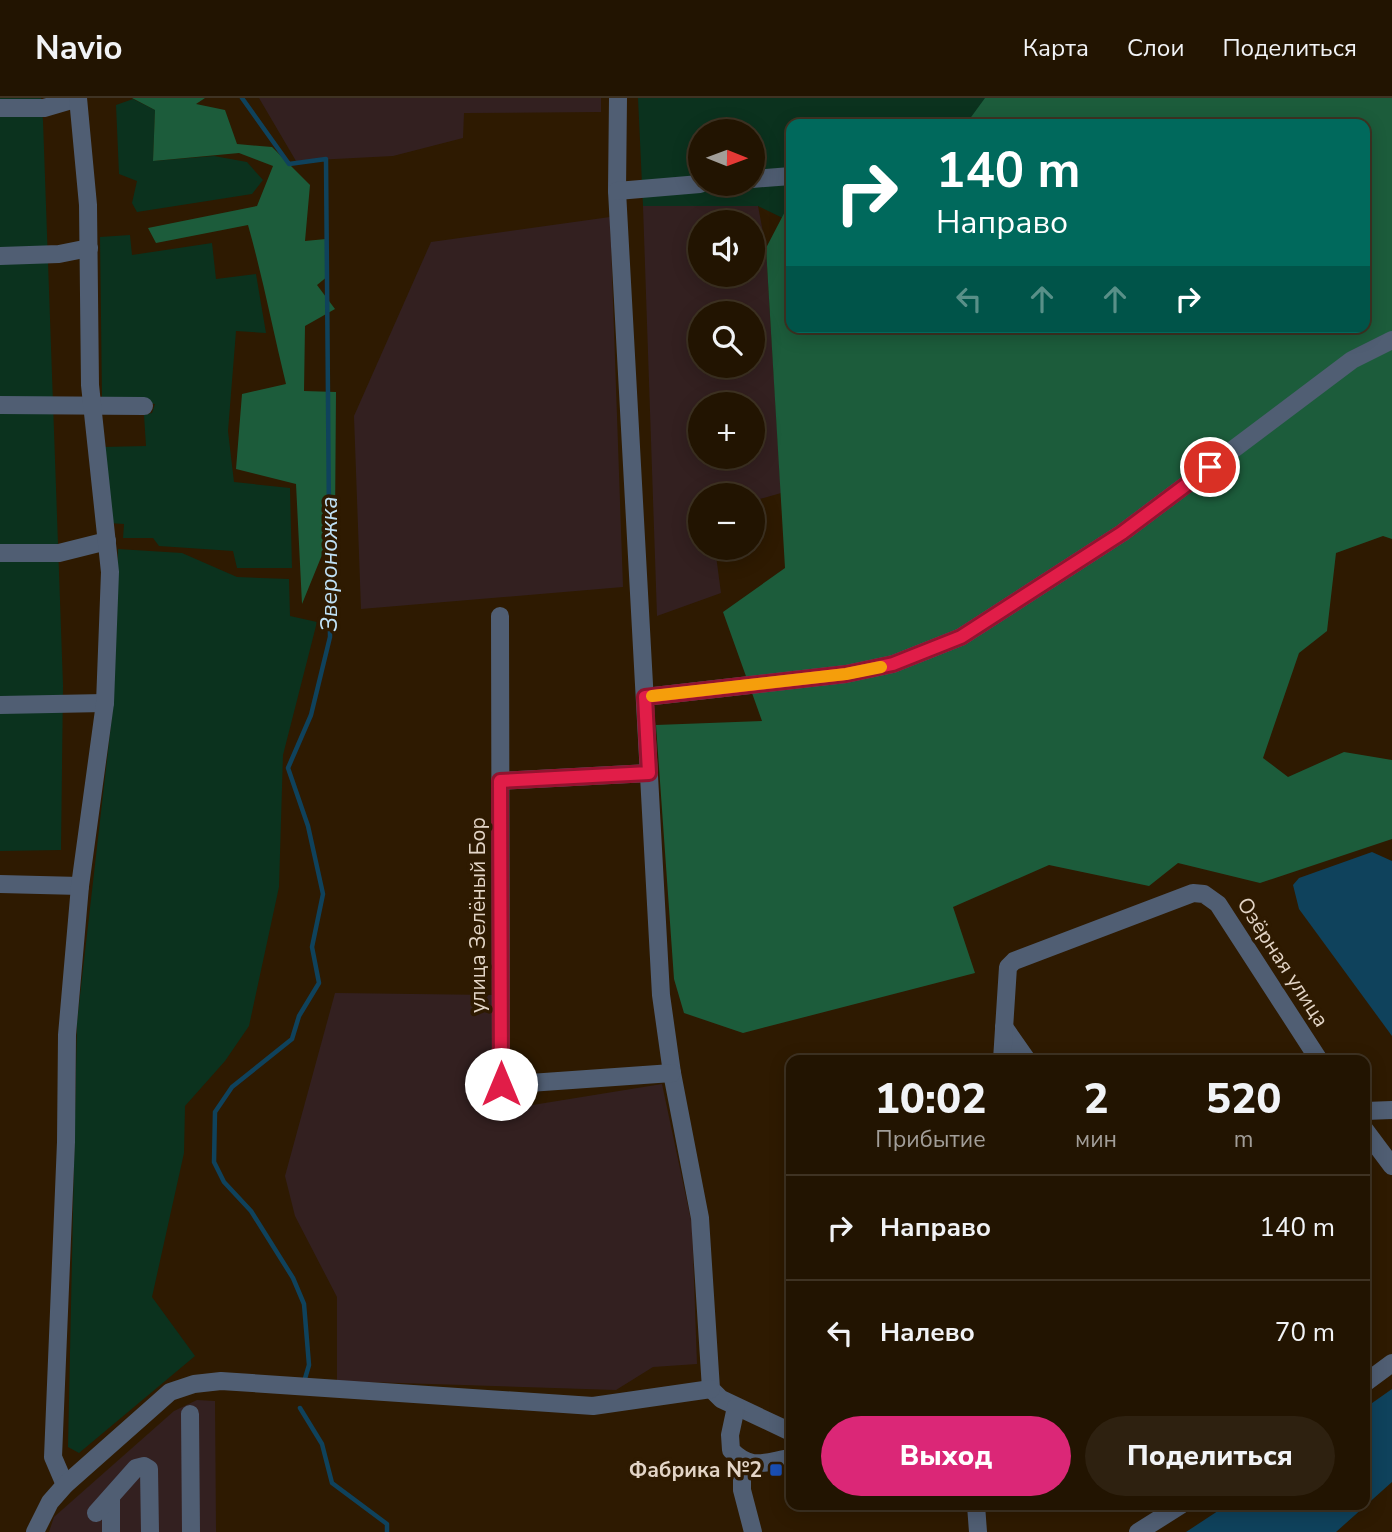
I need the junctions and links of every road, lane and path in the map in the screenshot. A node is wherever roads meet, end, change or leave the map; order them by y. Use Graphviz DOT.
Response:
graph roads {
  1 [pos="78,98"];
  2 [pos="618,98"];
  3 [pos="0,108"];
  4 [pos="786,176"];
  5 [pos="765,178"];
  6 [pos="688,185"];
  7 [pos="617,191"];
  8 [pos="89,248"];
  9 [pos="0,256"];
  10 [pos="1392,340"];
  11 [pos="92,404"];
  12 [pos="0,405"];
  13 [pos="144,406"];
  14 [pos="107,541"];
  15 [pos="0,553"];
  16 [pos="500,615"];
  17 [pos="645,697"];
  18 [pos="105,703"];
  19 [pos="0,705"];
  20 [pos="649,773"];
  21 [pos="500,781"];
  22 [pos="0,884"];
  23 [pos="80,886"];
  24 [pos="1004,1027"];
  25 [pos="1002,1055"];
  26 [pos="1024,1055"];
  27 [pos="1316,1055"];
  28 [pos="672,1073"];
  29 [pos="1392,1110"];
  30 [pos="1370,1111"];
  31 [pos="1370,1137"];
  32 [pos="1392,1166"];
  33 [pos="1392,1363"];
  34 [pos="1370,1378"];
  35 [pos="711,1389"];
  36 [pos="736,1407"];
  37 [pos="190,1414"];
  38 [pos="786,1430"];
  39 [pos="786,1459"];
  40 [pos="742,1462"];
  41 [pos="65,1485"];
  42 [pos="111,1497"];
  43 [pos="977,1510"];
  44 [pos="1173,1510"];
  45 [pos="96,1513"];
  46 [pos="35,1532"];
  47 [pos="111,1532"];
  48 [pos="150,1532"];
  49 [pos="191,1532"];
  50 [pos="753,1532"];
  51 [pos="977,1532"];
  52 [pos="1138,1532"];
  1 -- 3 [label="street"];
  1 -- 8 [label="street"];
  2 -- 7 [label="street"];
  4 -- 5 [label="street"];
  6 -- 7 [label="street"];
  7 -- 17 [label="street"];
  8 -- 9 [label="street"];
  8 -- 11 [label="street"];
  10 -- 17 [label="street"];
  11 -- 12 [label="street"];
  11 -- 13 [label="street"];
  11 -- 14 [label="street"];
  14 -- 15 [label="street"];
  14 -- 18 [label="street"];
  16 -- 21 [label="street, улица Зелёный Бор"];
  17 -- 20 [label="street"];
  18 -- 19 [label="street"];
  18 -- 23 [label="street"];
  20 -- 21 [label="street"];
  20 -- 28 [label="street"];
  21 -- 28 [label="street, улица Зелёный Бор"];
  22 -- 23 [label="street"];
  23 -- 41 [label="street"];
  24 -- 25 [label="street"];
  24 -- 26 [label="street"];
  24 -- 27 [label="street, Озёрная улица"];
  28 -- 35 [label="street"];
  29 -- 30 [label="street"];
  31 -- 32 [label="street"];
  33 -- 34 [label="street"];
  35 -- 36 [label="street"];
  35 -- 41 [label="street"];
  36 -- 38 [label="street"];
  36 -- 40 [label="street"];
  37 -- 49 [label="street"];
  39 -- 40 [label="street"];
  40 -- 50 [label="street"];
  41 -- 46 [label="street"];
  42 -- 45 [label="street"];
  42 -- 47 [label="street"];
  42 -- 48 [label="street"];
  43 -- 51 [label="street"];
  44 -- 52 [label="street"];
}
